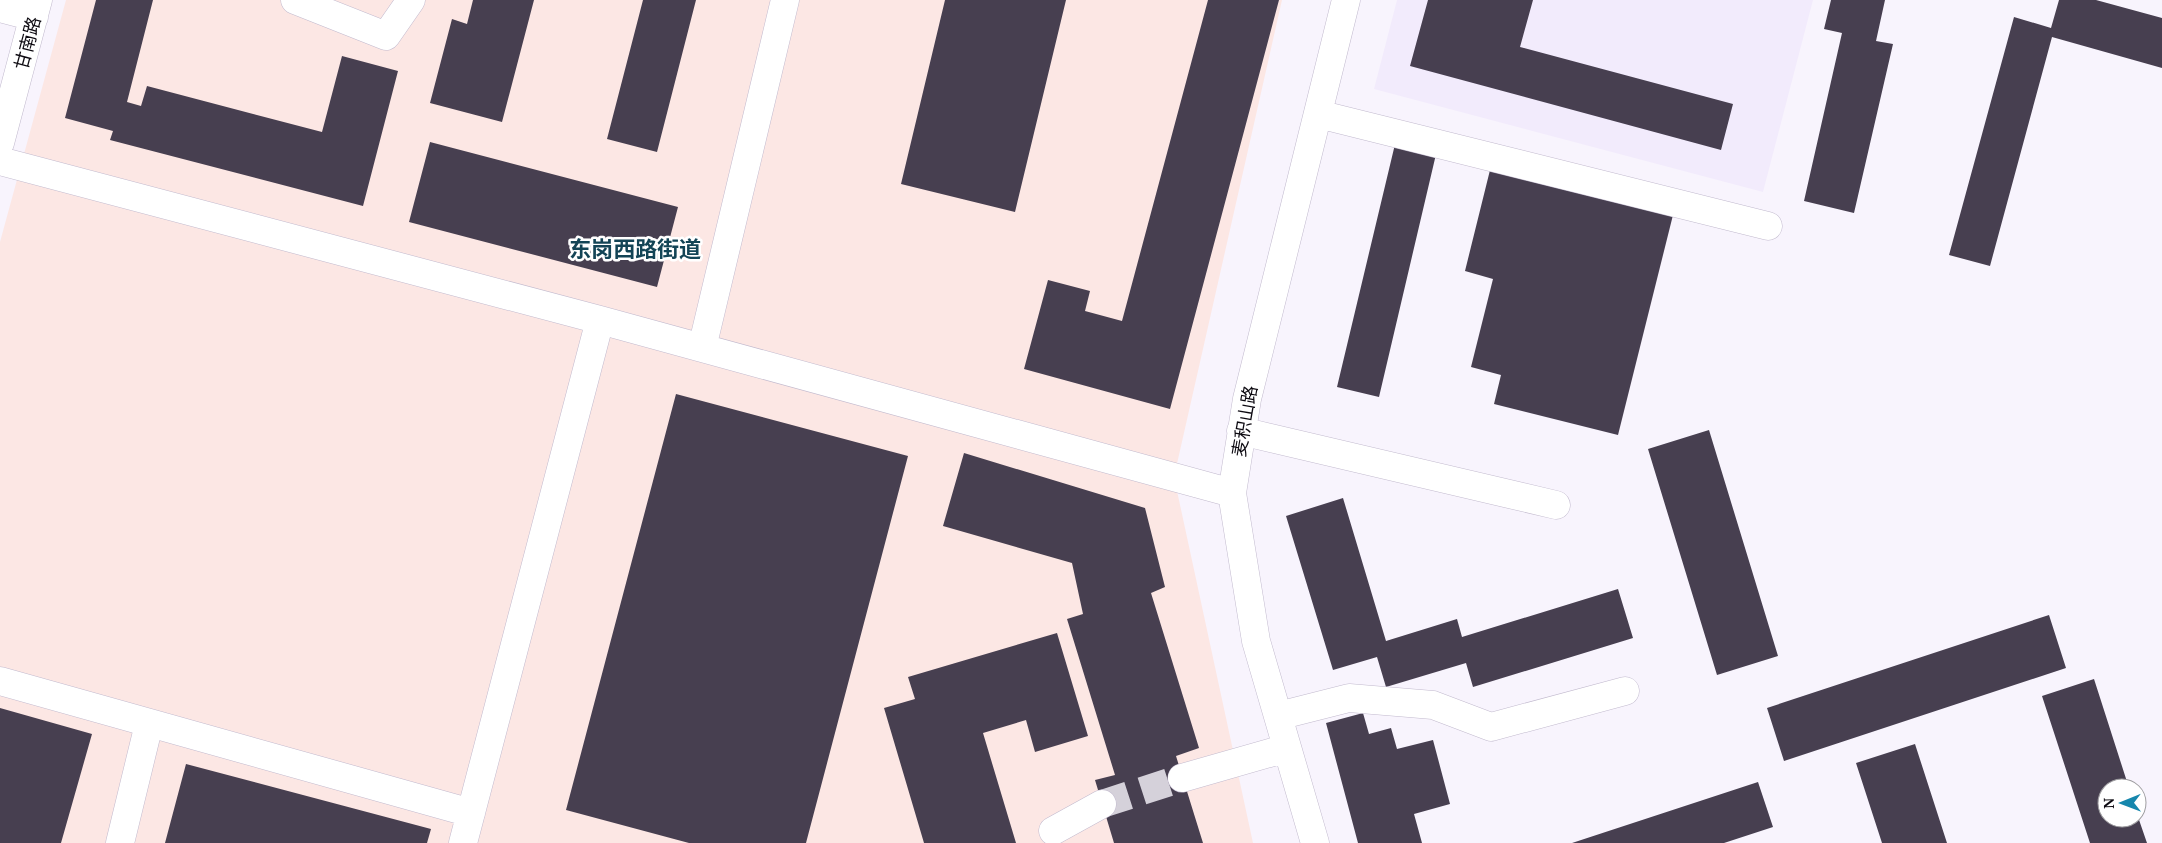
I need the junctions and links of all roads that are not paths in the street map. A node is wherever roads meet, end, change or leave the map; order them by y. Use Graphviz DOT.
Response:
graph roads {
  1 [pos="295,0"];
  2 [pos="411,0"];
  3 [pos="785,0"];
  4 [pos="1346,0"];
  5 [pos="0,8"];
  6 [pos="36,8"];
  7 [pos="1318,114"];
  8 [pos="0,143"];
  9 [pos="0,161"];
  10 [pos="1768,226"];
  11 [pos="600,320"];
  12 [pos="702,348"];
  13 [pos="1242,431"];
  14 [pos="1232,493"];
  15 [pos="1556,505"];
  16 [pos="0,681"];
  17 [pos="1625,691"];
  18 [pos="1278,716"];
  19 [pos="149,724"];
  20 [pos="1287,748"];
  21 [pos="1182,778"];
  22 [pos="1102,804"];
  23 [pos="471,813"];
  24 [pos="1054,831"];
  25 [pos="120,843"];
  26 [pos="463,843"];
  27 [pos="1315,843"];
  1 -- 2 [label="street"];
  3 -- 12 [label="street"];
  4 -- 7 [label="street, 麦积山路"];
  5 -- 6 [label="street"];
  6 -- 8 [label="street, 甘南路"];
  7 -- 10 [label="street"];
  7 -- 13 [label="street, 麦积山路"];
  9 -- 11 [label="street"];
  11 -- 12 [label="street"];
  11 -- 23 [label="street"];
  12 -- 14 [label="street"];
  13 -- 14 [label="street, 麦积山路"];
  13 -- 15 [label="street"];
  14 -- 18 [label="street, 麦积山路"];
  16 -- 19 [label="street"];
  17 -- 18 [label="street"];
  18 -- 20 [label="street, 麦积山路"];
  19 -- 23 [label="street"];
  19 -- 25 [label="street"];
  20 -- 21 [label="street"];
  20 -- 27 [label="street, 麦积山路"];
  22 -- 24 [label="street"];
  23 -- 26 [label="street"];
}
